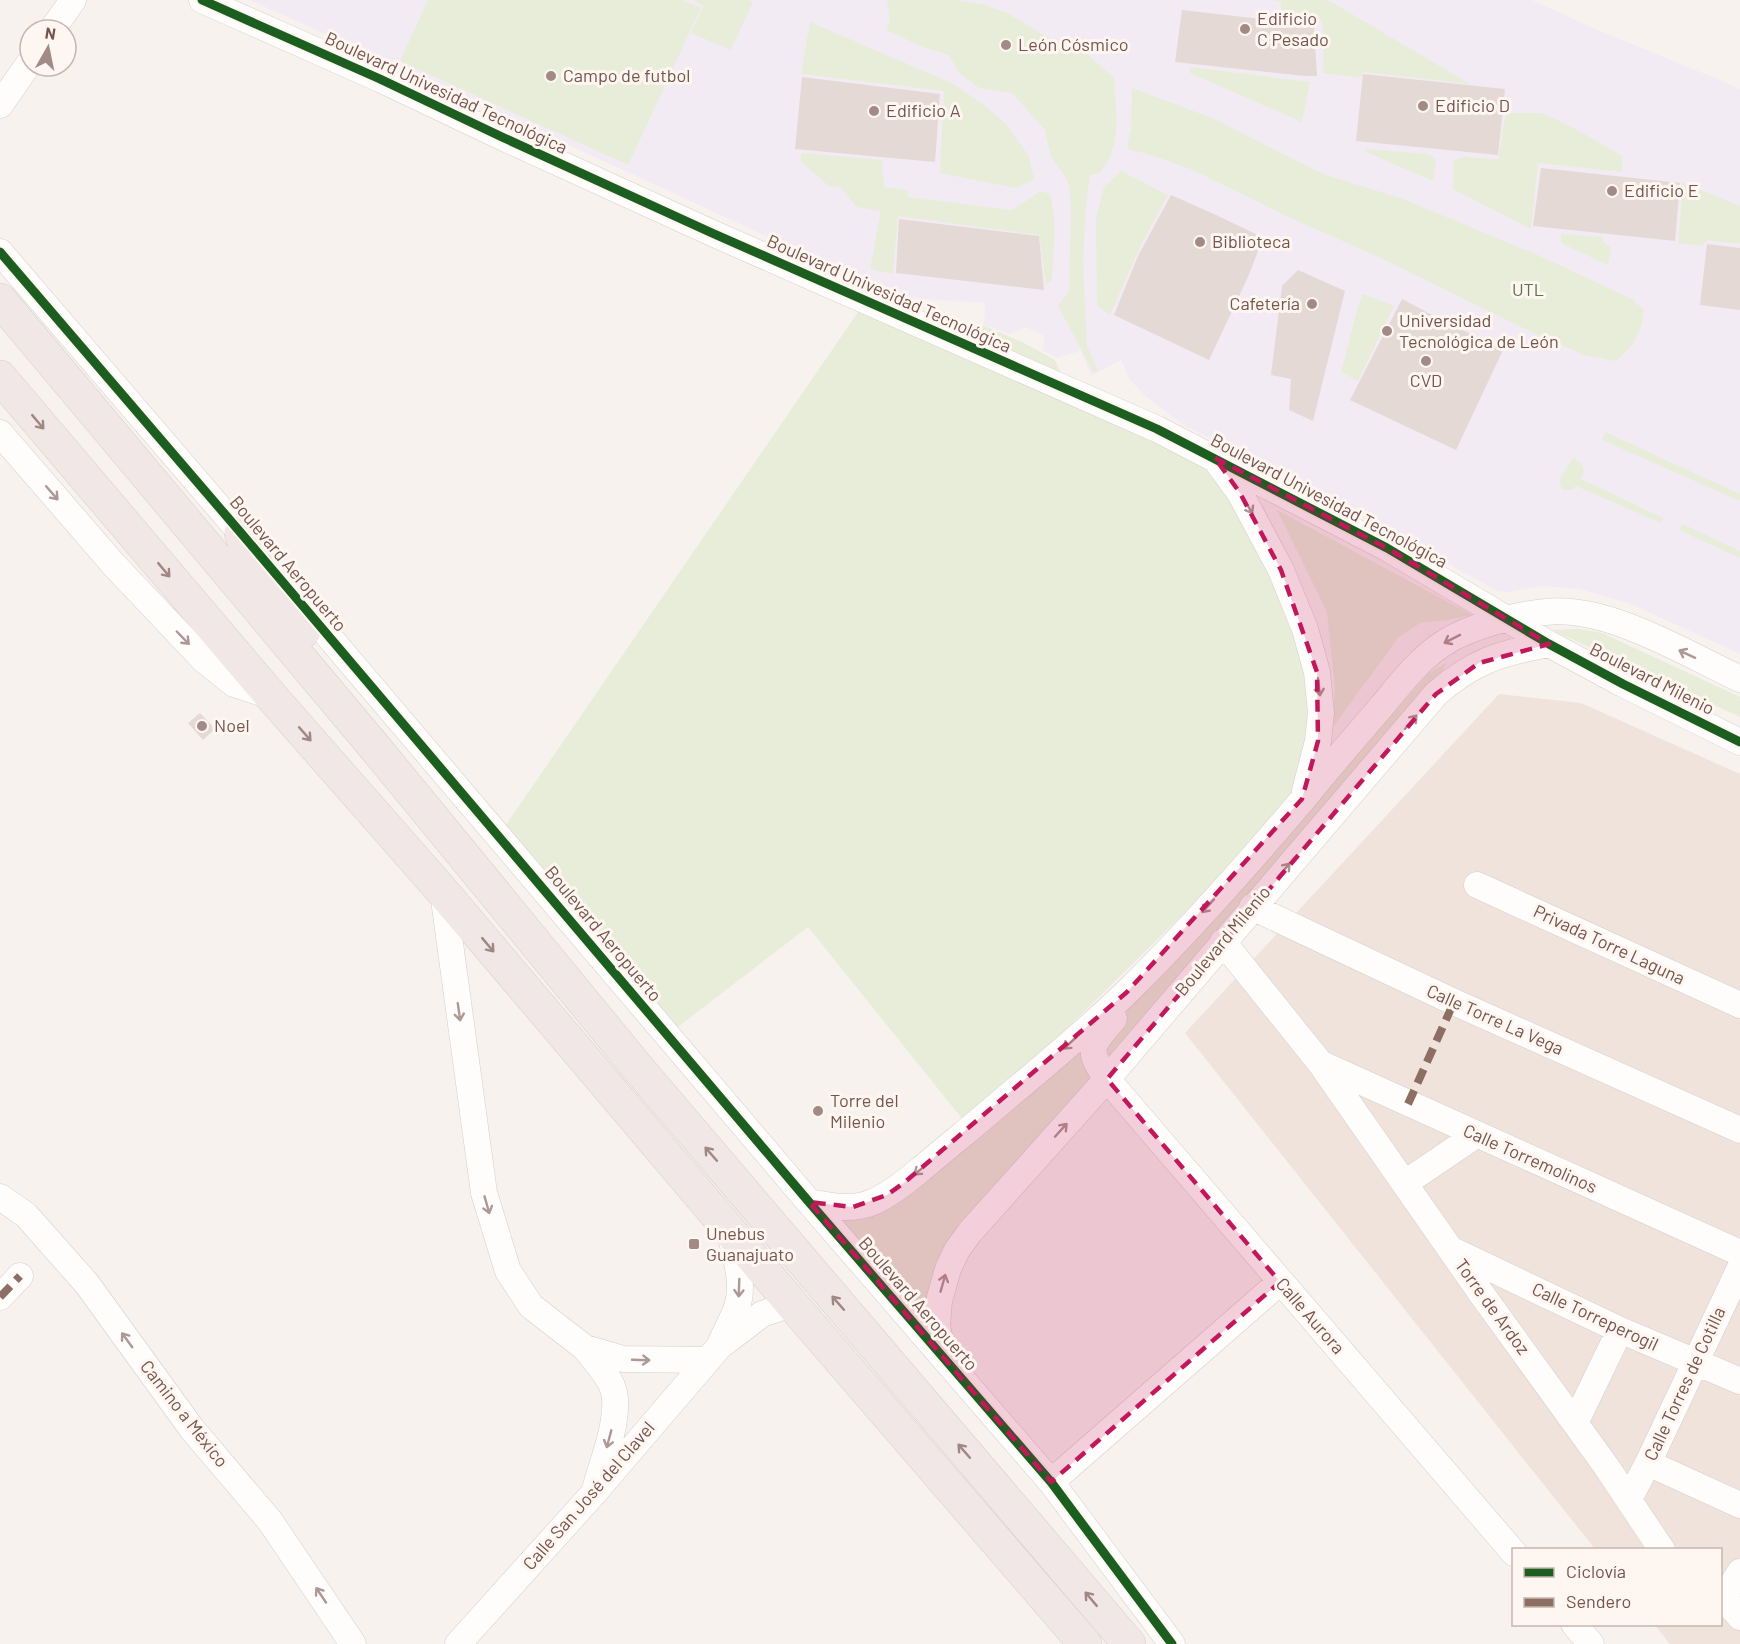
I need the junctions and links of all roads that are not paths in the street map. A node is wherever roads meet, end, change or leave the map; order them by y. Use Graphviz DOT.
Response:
graph roads {
  1 [pos="73,0"];
  2 [pos="202,0"];
  3 [pos="60,18"];
  4 [pos="19,78"];
  5 [pos="0,105"];
  6 [pos="0,252"];
  7 [pos="0,300"];
  8 [pos="0,377"];
  9 [pos="0,433"];
  10 [pos="1215,458"];
  11 [pos="241,533"];
  12 [pos="1507,619"];
  13 [pos="1549,644"];
  14 [pos="1740,679"];
  15 [pos="271,696"];
  16 [pos="1740,742"];
  17 [pos="377,750"];
  18 [pos="1302,799"];
  19 [pos="1477,885"];
  20 [pos="443,892"];
  21 [pos="1252,907"];
  22 [pos="1223,942"];
  23 [pos="1127,992"];
  24 [pos="1740,1005"];
  25 [pos="1321,1064"];
  26 [pos="1107,1078"];
  27 [pos="1740,1130"];
  28 [pos="1476,1135"];
  29 [pos="1405,1183"];
  30 [pos="0,1197"];
  31 [pos="809,1202"];
  32 [pos="730,1231"];
  33 [pos="1451,1250"];
  34 [pos="1740,1253"];
  35 [pos="1740,1268"];
  36 [pos="20,1276"];
  37 [pos="1280,1282"];
  38 [pos="0,1297"];
  39 [pos="792,1304"];
  40 [pos="1620,1330"];
  41 [pos="585,1348"];
  42 [pos="713,1353"];
  43 [pos="945,1361"];
  44 [pos="1696,1362"];
  45 [pos="1740,1381"];
  46 [pos="1575,1423"];
  47 [pos="1648,1463"];
  48 [pos="1052,1482"];
  49 [pos="594,1493"];
  50 [pos="1629,1499"];
  51 [pos="1740,1506"];
  52 [pos="1661,1548"];
  53 [pos="1512,1551"];
  54 [pos="1740,1572"];
  55 [pos="1722,1596"];
  56 [pos="1740,1617"];
  57 [pos="1576,1626"];
  58 [pos="353,1644"];
  59 [pos="458,1644"];
  60 [pos="1085,1644"];
  61 [pos="1129,1644"];
  62 [pos="1172,1644"];
  63 [pos="1591,1644"];
  1 -- 3 [label="street"];
  2 -- 10 [label="street, Boulevard Univesidad Tecnológica"];
  4 -- 5 [label="street"];
  6 -- 11 [label="street, Boulevard Aeropuerto"];
  7 -- 17 [label="highway"];
  8 -- 15 [label="highway, one-way"];
  9 -- 15 [label="street, one-way"];
  10 -- 12 [label="street, Boulevard Univesidad Tecnológica"];
  10 -- 18 [label="street, one-way"];
  11 -- 17 [label="highway"];
  11 -- 31 [label="street, Boulevard Aeropuerto"];
  12 -- 13 [label="street, Boulevard Univesidad Tecnológica"];
  14 -- 12 [label="street, Boulevard Milenio, one-way"];
  12 -- 18 [label="street, Boulevard Milenio, one-way"];
  13 -- 16 [label="street, Boulevard Milenio"];
  21 -- 13 [label="street, Boulevard Milenio, one-way"];
  15 -- 20 [label="highway, one-way"];
  61 -- 17 [label="highway, one-way"];
  18 -- 23 [label="street, Boulevard Milenio, one-way"];
  19 -- 24 [label="street, Privada Torre Laguna"];
  20 -- 32 [label="highway, one-way"];
  20 -- 41 [label="street, one-way"];
  21 -- 22 [label="street, Boulevard Milenio"];
  21 -- 27 [label="street, Calle Torre La Vega"];
  22 -- 25 [label="street, Torre de Ardoz"];
  22 -- 26 [label="street, Boulevard Milenio"];
  23 -- 26 [label="street, Calle Aurora"];
  23 -- 31 [label="street, Boulevard Milenio, one-way"];
  25 -- 28 [label="street, Calle Torremolinos"];
  25 -- 29 [label="street, Torre de Ardoz"];
  26 -- 37 [label="street, Calle Aurora"];
  43 -- 26 [label="street, Boulevard Milenio, one-way"];
  28 -- 29 [label="street"];
  28 -- 34 [label="street, Calle Torremolinos"];
  29 -- 33 [label="street, Torre de Ardoz"];
  58 -- 30 [label="street, Camino a México, one-way"];
  31 -- 43 [label="street, Boulevard Aeropuerto"];
  32 -- 39 [label="highway"];
  32 -- 42 [label="street, Calle San José del Clavel, one-way"];
  33 -- 40 [label="street, Calle Torreperogil"];
  33 -- 46 [label="street, Torre de Ardoz"];
  35 -- 44 [label="street, Calle Torres de Cotilla"];
  36 -- 38 [label="street"];
  37 -- 48 [label="street"];
  37 -- 53 [label="street, Calle Aurora"];
  39 -- 42 [label="street, Calle San José del Clavel"];
  39 -- 60 [label="highway"];
  40 -- 44 [label="street, Calle Torreperogil"];
  40 -- 46 [label="street"];
  41 -- 42 [label="street, one-way"];
  41 -- 49 [label="street, one-way"];
  42 -- 49 [label="street, Calle San José del Clavel"];
  43 -- 48 [label="street, Boulevard Aeropuerto"];
  44 -- 45 [label="street, Calle Torreperogil"];
  44 -- 47 [label="street, Calle Torres de Cotilla"];
  46 -- 50 [label="street, Torre de Ardoz"];
  47 -- 50 [label="street, Calle Torres de Cotilla"];
  47 -- 51 [label="street"];
  48 -- 62 [label="street, Boulevard Aeropuerto"];
  49 -- 59 [label="street, Calle San José del Clavel"];
  50 -- 52 [label="street, Torre de Ardoz"];
  54 -- 55 [label="street"];
  55 -- 56 [label="street"];
  57 -- 63 [label="street"];
}
